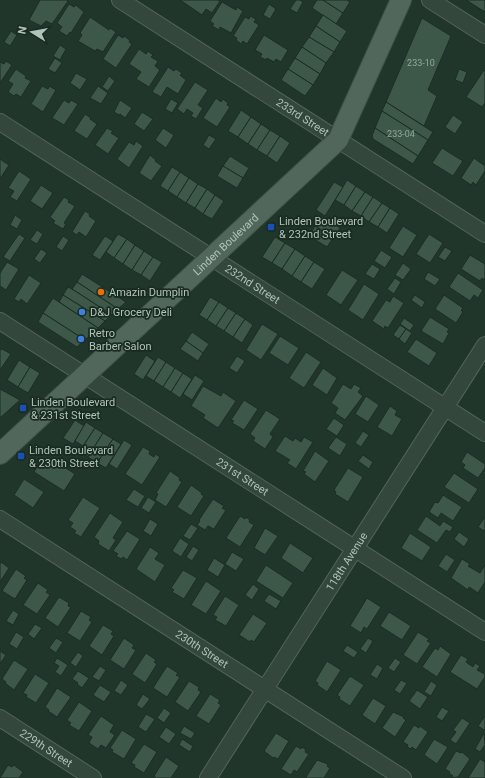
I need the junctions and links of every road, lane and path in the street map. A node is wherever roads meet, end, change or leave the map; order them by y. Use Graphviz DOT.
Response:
graph roads {
  1 [pos="120,0"];
  2 [pos="401,0"];
  3 [pos="430,0"];
  4 [pos="485,35"];
  5 [pos="0,122"];
  6 [pos="338,140"];
  7 [pos="485,234"];
  8 [pos="212,258"];
  9 [pos="0,321"];
  10 [pos="485,345"];
  11 [pos="85,375"];
  12 [pos="445,408"];
  13 [pos="485,433"];
  14 [pos="0,454"];
  15 [pos="0,519"];
  16 [pos="355,548"];
  17 [pos="485,632"];
  18 [pos="265,689"];
  19 [pos="0,718"];
  20 [pos="93,778"];
  21 [pos="208,778"];
  22 [pos="403,778"];
  1 -- 6 [label="street, 233rd Street"];
  2 -- 6 [label="main road, Linden Boulevard"];
  3 -- 4 [label="street"];
  5 -- 8 [label="street, 232nd Street"];
  6 -- 7 [label="street, 233rd Street"];
  6 -- 8 [label="main road, Linden Boulevard"];
  8 -- 11 [label="main road, Linden Boulevard"];
  8 -- 12 [label="street, 232nd Street"];
  9 -- 11 [label="street, 231st Street"];
  10 -- 12 [label="street, 118th Avenue"];
  11 -- 14 [label="main road, Linden Boulevard"];
  11 -- 16 [label="street, 231st Street"];
  12 -- 13 [label="street, 232nd Street"];
  12 -- 16 [label="street, 118th Avenue"];
  15 -- 18 [label="street, 230th Street"];
  16 -- 17 [label="street, 231st Street"];
  16 -- 18 [label="street, 118th Avenue"];
  18 -- 21 [label="street, 118th Avenue"];
  18 -- 22 [label="street, 230th Street"];
  19 -- 20 [label="street, 229th Street"];
}
